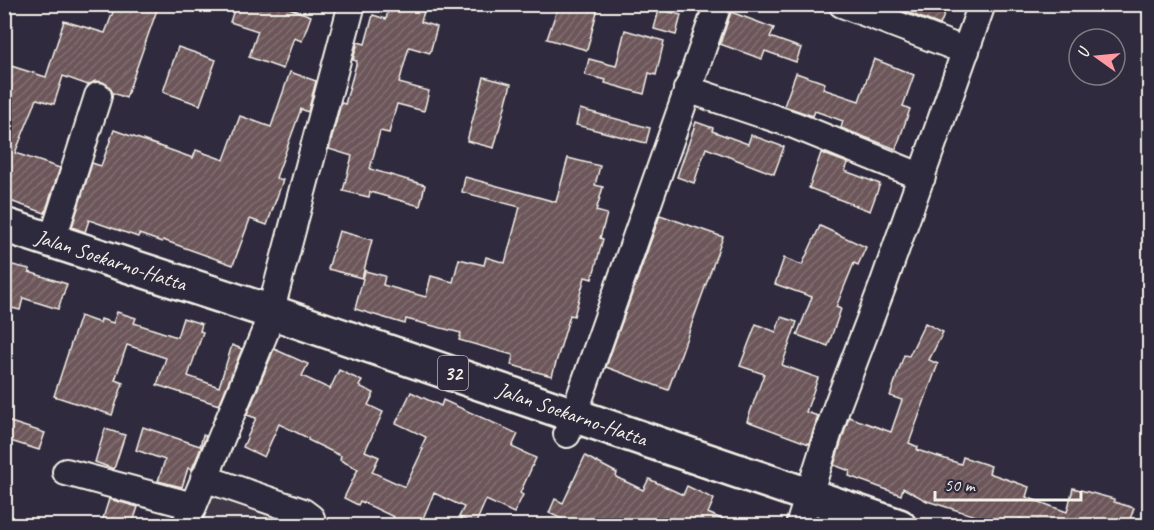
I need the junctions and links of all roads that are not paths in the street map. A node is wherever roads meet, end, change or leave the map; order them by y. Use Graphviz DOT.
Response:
graph roads {
  1 [pos="352,4"];
  2 [pos="718,4"];
  3 [pos="842,4"];
  4 [pos="982,4"];
  5 [pos="966,51"];
  6 [pos="687,89"];
  7 [pos="98,96"];
  8 [pos="922,177"];
  9 [pos="4,225"];
  10 [pos="52,241"];
  11 [pos="4,248"];
  12 [pos="268,322"];
  13 [pos="571,424"];
  14 [pos="66,472"];
  15 [pos="204,478"];
  16 [pos="804,511"];
  17 [pos="189,515"];
  18 [pos="313,525"];
  19 [pos="843,525"];
  20 [pos="899,525"];
  1 -- 12 [label="street"];
  2 -- 6 [label="street"];
  3 -- 5 [label="street"];
  4 -- 5 [label="street"];
  5 -- 8 [label="street"];
  6 -- 8 [label="street"];
  6 -- 13 [label="street"];
  7 -- 10 [label="street"];
  8 -- 16 [label="street"];
  9 -- 10 [label="highway, Jalan Soekarno-Hatta / 32"];
  10 -- 12 [label="highway, Jalan Soekarno-Hatta / 32"];
  11 -- 12 [label="highway, Jalan Soekarno-Hatta / 32"];
  12 -- 13 [label="highway, Jalan Soekarno-Hatta / 32"];
  12 -- 15 [label="street"];
  13 -- 16 [label="highway, Jalan Soekarno-Hatta / 32"];
  14 -- 17 [label="street"];
  15 -- 17 [label="street"];
  15 -- 18 [label="street"];
  16 -- 19 [label="highway, Jalan Soekarno-Hatta / 32"];
  16 -- 20 [label="highway, Jalan Soekarno-Hatta / 32"];
}
